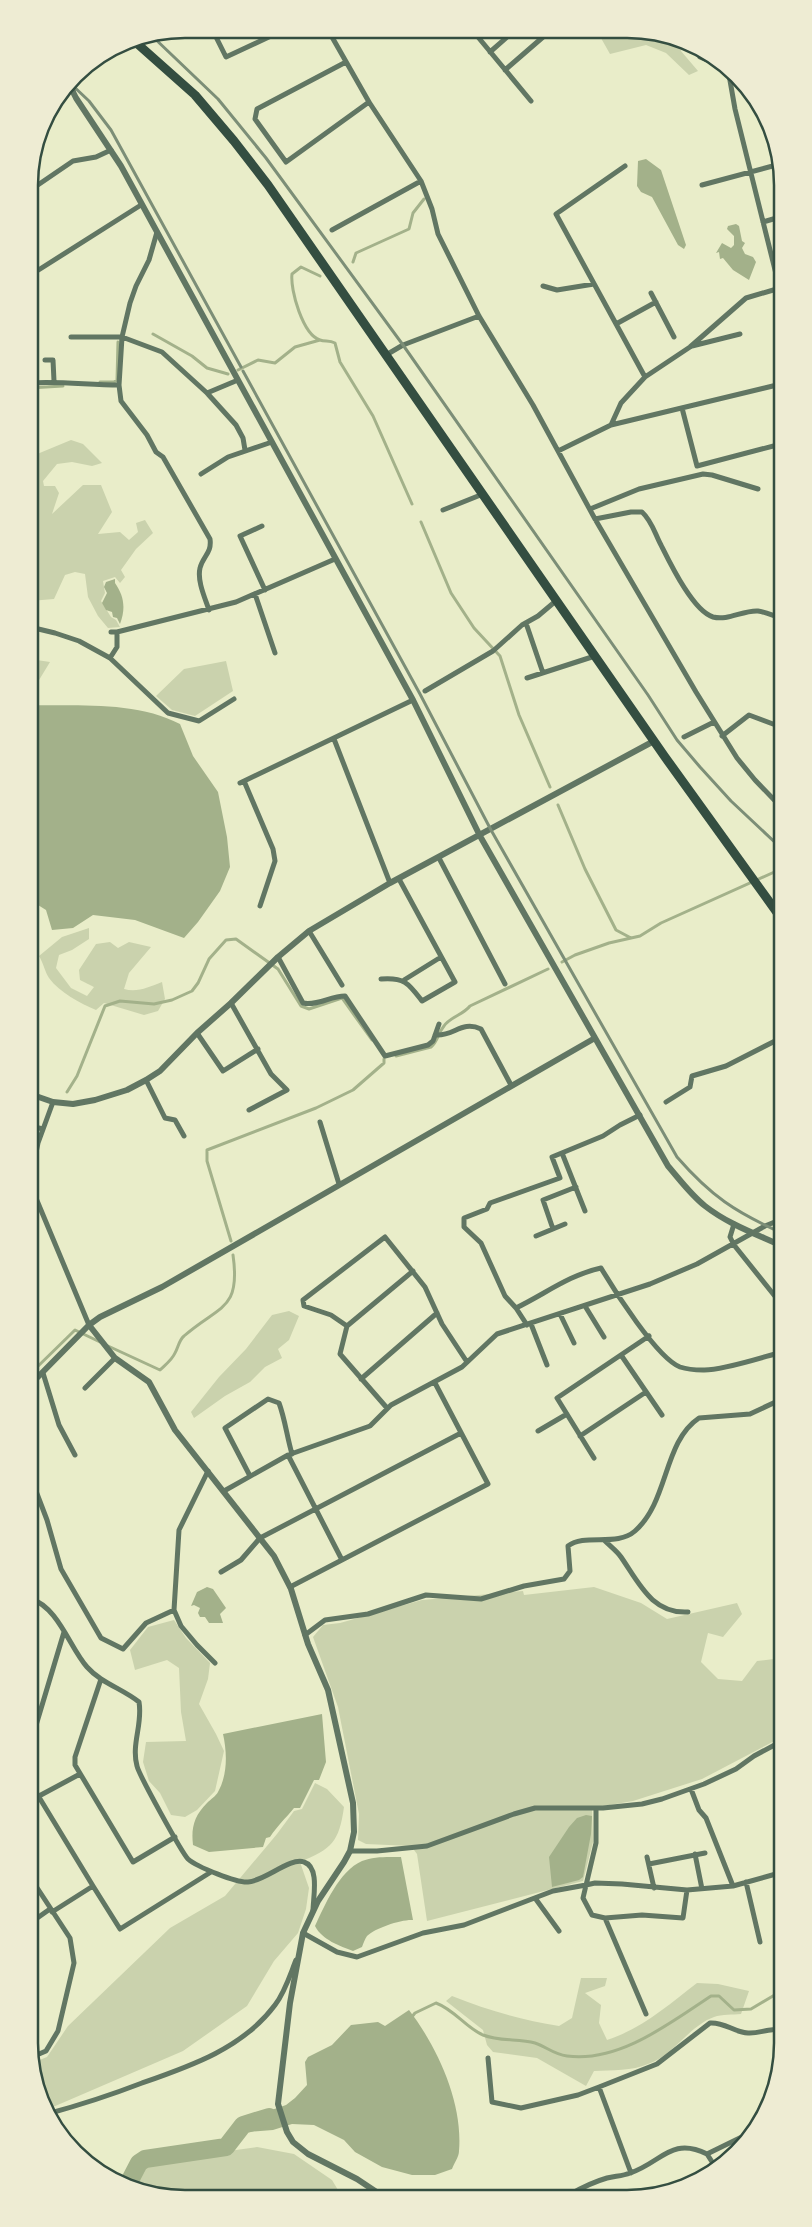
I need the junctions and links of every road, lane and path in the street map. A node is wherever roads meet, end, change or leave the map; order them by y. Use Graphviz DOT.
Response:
graph roads {
  1 [pos="216,38"];
  2 [pos="268,38"];
  3 [pos="332,38"];
  4 [pos="479,38"];
  5 [pos="506,38"];
  6 [pos="542,38"];
  7 [pos="139,45"];
  8 [pos="490,52"];
  9 [pos="346,62"];
  10 [pos="505,70"];
  11 [pos="730,80"];
  12 [pos="73,89"];
  13 [pos="531,101"];
  14 [pos="369,102"];
  15 [pos="112,150"];
  16 [pos="625,166"];
  17 [pos="773,166"];
  18 [pos="750,171"];
  19 [pos="421,181"];
  20 [pos="38,185"];
  21 [pos="702,185"];
  22 [pos="141,205"];
  23 [pos="774,219"];
  24 [pos="763,222"];
  25 [pos="332,230"];
  26 [pos="157,232"];
  27 [pos="774,265"];
  28 [pos="38,270"];
  29 [pos="594,284"];
  30 [pos="543,286"];
  31 [pos="774,291"];
  32 [pos="651,293"];
  33 [pos="656,302"];
  34 [pos="480,316"];
  35 [pos="616,324"];
  36 [pos="740,334"];
  37 [pos="674,336"];
  38 [pos="71,337"];
  39 [pos="122,337"];
  40 [pos="690,347"];
  41 [pos="386,356"];
  42 [pos="45,360"];
  43 [pos="645,377"];
  44 [pos="238,380"];
  45 [pos="54,381"];
  46 [pos="38,382"];
  47 [pos="119,385"];
  48 [pos="774,385"];
  49 [pos="207,393"];
  50 [pos="682,408"];
  51 [pos="611,425"];
  52 [pos="272,442"];
  53 [pos="774,446"];
  54 [pos="245,450"];
  55 [pos="558,450"];
  56 [pos="201,474"];
  57 [pos="758,489"];
  58 [pos="483,494"];
  59 [pos="590,509"];
  60 [pos="443,510"];
  61 [pos="596,518"];
  62 [pos="262,526"];
  63 [pos="336,559"];
  64 [pos="265,590"];
  65 [pos="255,594"];
  66 [pos="557,600"];
  67 [pos="209,610"];
  68 [pos="774,616"];
  69 [pos="527,626"];
  70 [pos="38,629"];
  71 [pos="111,632"];
  72 [pos="117,632"];
  73 [pos="275,653"];
  74 [pos="596,656"];
  75 [pos="110,658"];
  76 [pos="543,673"];
  77 [pos="527,678"];
  78 [pos="425,691"];
  79 [pos="234,700"];
  80 [pos="413,700"];
  81 [pos="714,722"];
  82 [pos="774,725"];
  83 [pos="722,736"];
  84 [pos="684,737"];
  85 [pos="334,738"];
  86 [pos="654,741"];
  87 [pos="774,800"];
  88 [pos="480,836"];
  89 [pos="440,858"];
  90 [pos="399,879"];
  91 [pos="390,883"];
  92 [pos="260,906"];
  93 [pos="774,908"];
  94 [pos="310,931"];
  95 [pos="278,957"];
  96 [pos="441,958"];
  97 [pos="381,979"];
  98 [pos="404,980"];
  99 [pos="505,984"];
  100 [pos="342,985"];
  101 [pos="231,1004"];
  102 [pos="439,1024"];
  103 [pos="197,1033"];
  104 [pos="435,1034"];
  105 [pos="595,1038"];
  106 [pos="774,1042"];
  107 [pos="258,1049"];
  108 [pos="146,1080"];
  109 [pos="511,1086"];
  110 [pos="38,1097"];
  111 [pos="53,1102"];
  112 [pos="666,1102"];
  113 [pos="249,1110"];
  114 [pos="640,1115"];
  115 [pos="320,1122"];
  116 [pos="38,1128"];
  117 [pos="43,1129"];
  118 [pos="184,1136"];
  119 [pos="38,1148"];
  120 [pos="562,1153"];
  121 [pos="339,1184"];
  122 [pos="576,1187"];
  123 [pos="38,1206"];
  124 [pos="585,1211"];
  125 [pos="774,1223"];
  126 [pos="565,1224"];
  127 [pos="734,1224"];
  128 [pos="553,1228"];
  129 [pos="751,1233"];
  130 [pos="536,1236"];
  131 [pos="733,1243"];
  132 [pos="774,1243"];
  133 [pos="413,1271"];
  134 [pos="774,1295"];
  135 [pos="617,1296"];
  136 [pos="585,1306"];
  137 [pos="516,1308"];
  138 [pos="437,1313"];
  139 [pos="560,1314"];
  140 [pos="89,1325"];
  141 [pos="529,1325"];
  142 [pos="347,1326"];
  143 [pos="649,1336"];
  144 [pos="604,1337"];
  145 [pos="574,1343"];
  146 [pos="774,1354"];
  147 [pos="113,1355"];
  148 [pos="622,1355"];
  149 [pos="467,1362"];
  150 [pos="547,1365"];
  151 [pos="43,1373"];
  152 [pos="38,1378"];
  153 [pos="361,1379"];
  154 [pos="435,1383"];
  155 [pos="85,1388"];
  156 [pos="646,1392"];
  157 [pos="774,1403"];
  158 [pos="386,1408"];
  159 [pos="566,1414"];
  160 [pos="662,1415"];
  161 [pos="538,1431"];
  162 [pos="461,1433"];
  163 [pos="580,1436"];
  164 [pos="290,1454"];
  165 [pos="76,1455"];
  166 [pos="594,1458"];
  167 [pos="208,1471"];
  168 [pos="250,1476"];
  169 [pos="224,1491"];
  170 [pos="38,1496"];
  171 [pos="316,1509"];
  172 [pos="260,1538"];
  173 [pos="604,1540"];
  174 [pos="342,1560"];
  175 [pos="221,1572"];
  176 [pos="290,1587"];
  177 [pos="38,1601"];
  178 [pos="174,1610"];
  179 [pos="688,1612"];
  180 [pos="64,1632"];
  181 [pos="305,1635"];
  182 [pos="215,1663"];
  183 [pos="101,1680"];
  184 [pos="38,1719"];
  185 [pos="774,1745"];
  186 [pos="80,1774"];
  187 [pos="691,1789"];
  188 [pos="39,1796"];
  189 [pos="596,1808"];
  190 [pos="175,1837"];
  191 [pos="350,1850"];
  192 [pos="705,1853"];
  193 [pos="695,1854"];
  194 [pos="647,1857"];
  195 [pos="649,1864"];
  196 [pos="211,1871"];
  197 [pos="774,1874"];
  198 [pos="746,1882"];
  199 [pos="586,1884"];
  200 [pos="93,1886"];
  201 [pos="733,1886"];
  202 [pos="654,1888"];
  203 [pos="38,1889"];
  204 [pos="702,1889"];
  205 [pos="687,1890"];
  206 [pos="535,1898"];
  207 [pos="51,1910"];
  208 [pos="313,1911"];
  209 [pos="38,1918"];
  210 [pos="605,1918"];
  211 [pos="559,1931"];
  212 [pos="303,1933"];
  213 [pos="760,1942"];
  214 [pos="300,1947"];
  215 [pos="646,2014"];
  216 [pos="774,2028"];
  217 [pos="38,2054"];
  218 [pos="488,2058"];
  219 [pos="600,2087"];
  220 [pos="55,2112"];
  221 [pos="739,2138"];
  222 [pos="708,2154"];
  223 [pos="713,2162"];
  224 [pos="631,2173"];
  225 [pos="374,2190"];
  226 [pos="578,2190"];
  1 -- 2 [label="street"];
  3 -- 9 [label="street"];
  4 -- 8 [label="street"];
  5 -- 8 [label="street"];
  6 -- 10 [label="street"];
  7 -- 41 [label="highway"];
  8 -- 10 [label="street"];
  9 -- 14 [label="street"];
  9 -- 14 [label="street"];
  10 -- 13 [label="street"];
  11 -- 18 [label="street"];
  12 -- 15 [label="street"];
  14 -- 19 [label="street"];
  15 -- 20 [label="street"];
  15 -- 22 [label="street"];
  16 -- 29 [label="street"];
  17 -- 18 [label="street"];
  18 -- 21 [label="street"];
  18 -- 24 [label="street"];
  19 -- 25 [label="street"];
  19 -- 34 [label="street"];
  22 -- 26 [label="street"];
  22 -- 28 [label="street"];
  23 -- 24 [label="street"];
  24 -- 27 [label="street"];
  26 -- 39 [label="street"];
  26 -- 44 [label="street"];
  29 -- 30 [label="street"];
  29 -- 35 [label="street"];
  31 -- 40 [label="street"];
  32 -- 33 [label="street"];
  33 -- 35 [label="street"];
  33 -- 37 [label="street"];
  34 -- 41 [label="street"];
  34 -- 55 [label="street"];
  35 -- 43 [label="street"];
  36 -- 40 [label="street"];
  38 -- 39 [label="street"];
  39 -- 47 [label="street"];
  39 -- 49 [label="street"];
  40 -- 43 [label="street"];
  41 -- 58 [label="highway"];
  42 -- 45 [label="street"];
  43 -- 51 [label="street"];
  44 -- 49 [label="street"];
  44 -- 52 [label="street"];
  45 -- 46 [label="street"];
  45 -- 47 [label="street"];
  47 -- 67 [label="street"];
  48 -- 50 [label="street"];
  49 -- 54 [label="street"];
  50 -- 51 [label="street"];
  50 -- 53 [label="street"];
  51 -- 55 [label="street"];
  52 -- 54 [label="street"];
  52 -- 63 [label="street"];
  54 -- 56 [label="street"];
  55 -- 59 [label="street"];
  57 -- 59 [label="street"];
  58 -- 60 [label="street"];
  58 -- 66 [label="highway"];
  59 -- 61 [label="street"];
  61 -- 68 [label="street"];
  61 -- 81 [label="street"];
  62 -- 64 [label="street"];
  63 -- 64 [label="street"];
  63 -- 80 [label="street"];
  64 -- 65 [label="street"];
  65 -- 67 [label="street"];
  65 -- 73 [label="street"];
  66 -- 74 [label="highway"];
  66 -- 78 [label="street"];
  67 -- 72 [label="street"];
  69 -- 76 [label="street"];
  70 -- 75 [label="street"];
  71 -- 72 [label="street"];
  72 -- 75 [label="street"];
  74 -- 76 [label="street"];
  74 -- 86 [label="highway"];
  75 -- 79 [label="street"];
  76 -- 77 [label="street"];
  80 -- 85 [label="street"];
  80 -- 88 [label="street"];
  81 -- 83 [label="street"];
  81 -- 84 [label="street"];
  82 -- 83 [label="street"];
  83 -- 87 [label="street"];
  85 -- 91 [label="street"];
  85 -- 92 [label="street"];
  86 -- 88 [label="street"];
  86 -- 93 [label="highway"];
  88 -- 89 [label="street"];
  88 -- 105 [label="street"];
  89 -- 90 [label="street"];
  89 -- 99 [label="street"];
  90 -- 91 [label="street"];
  90 -- 96 [label="street"];
  91 -- 94 [label="street"];
  94 -- 95 [label="street"];
  94 -- 100 [label="street"];
  95 -- 101 [label="street"];
  95 -- 104 [label="street"];
  96 -- 98 [label="street"];
  96 -- 98 [label="street"];
  97 -- 98 [label="street"];
  101 -- 103 [label="street"];
  101 -- 107 [label="street"];
  102 -- 104 [label="street"];
  103 -- 107 [label="street"];
  103 -- 108 [label="street"];
  104 -- 109 [label="street"];
  105 -- 109 [label="street"];
  105 -- 114 [label="street"];
  106 -- 112 [label="street"];
  107 -- 113 [label="street"];
  108 -- 111 [label="street"];
  108 -- 118 [label="street"];
  109 -- 121 [label="street"];
  110 -- 111 [label="street"];
  111 -- 117 [label="street"];
  114 -- 120 [label="street"];
  114 -- 127 [label="street"];
  115 -- 121 [label="street"];
  116 -- 117 [label="street"];
  117 -- 119 [label="street"];
  120 -- 122 [label="street"];
  120 -- 137 [label="street"];
  121 -- 140 [label="street"];
  122 -- 124 [label="street"];
  122 -- 128 [label="street"];
  123 -- 140 [label="street"];
  125 -- 129 [label="street"];
  126 -- 128 [label="street"];
  127 -- 129 [label="street"];
  127 -- 131 [label="street"];
  128 -- 130 [label="street"];
  129 -- 131 [label="street"];
  129 -- 132 [label="street"];
  131 -- 134 [label="street"];
  131 -- 135 [label="street"];
  133 -- 138 [label="street"];
  133 -- 142 [label="street"];
  133 -- 142 [label="street"];
  135 -- 136 [label="street"];
  135 -- 137 [label="street"];
  135 -- 143 [label="street"];
  136 -- 139 [label="street"];
  136 -- 144 [label="street"];
  137 -- 141 [label="street"];
  138 -- 149 [label="street"];
  138 -- 153 [label="street"];
  139 -- 141 [label="street"];
  139 -- 145 [label="street"];
  140 -- 147 [label="street"];
  140 -- 151 [label="street"];
  141 -- 149 [label="street"];
  141 -- 150 [label="street"];
  142 -- 153 [label="street"];
  143 -- 146 [label="street"];
  143 -- 148 [label="street"];
  147 -- 155 [label="street"];
  147 -- 167 [label="street"];
  148 -- 156 [label="street"];
  148 -- 159 [label="street"];
  149 -- 154 [label="street"];
  151 -- 152 [label="street"];
  151 -- 165 [label="street"];
  153 -- 158 [label="street"];
  154 -- 158 [label="street"];
  154 -- 162 [label="street"];
  156 -- 160 [label="street"];
  156 -- 163 [label="street"];
  157 -- 173 [label="street"];
  158 -- 164 [label="street"];
  159 -- 161 [label="street"];
  159 -- 163 [label="street"];
  162 -- 171 [label="street"];
  162 -- 174 [label="street"];
  163 -- 166 [label="street"];
  164 -- 168 [label="street"];
  164 -- 168 [label="street"];
  164 -- 171 [label="street"];
  167 -- 169 [label="street"];
  167 -- 178 [label="street"];
  168 -- 169 [label="street"];
  169 -- 172 [label="street"];
  170 -- 178 [label="street"];
  171 -- 172 [label="street"];
  171 -- 174 [label="street"];
  172 -- 175 [label="street"];
  172 -- 176 [label="street"];
  173 -- 179 [label="street"];
  173 -- 181 [label="street"];
  174 -- 176 [label="street"];
  176 -- 181 [label="street"];
  177 -- 180 [label="street"];
  178 -- 182 [label="street"];
  180 -- 183 [label="street"];
  180 -- 184 [label="street"];
  181 -- 191 [label="street"];
  183 -- 186 [label="street"];
  183 -- 190 [label="street"];
  185 -- 187 [label="street"];
  186 -- 188 [label="street"];
  186 -- 190 [label="street"];
  187 -- 189 [label="street"];
  187 -- 201 [label="street"];
  188 -- 200 [label="street"];
  189 -- 191 [label="street"];
  189 -- 199 [label="street"];
  190 -- 196 [label="street"];
  191 -- 208 [label="street"];
  192 -- 193 [label="street"];
  193 -- 195 [label="street"];
  193 -- 204 [label="street"];
  194 -- 195 [label="street"];
  195 -- 202 [label="street"];
  196 -- 200 [label="street"];
  196 -- 208 [label="street"];
  197 -- 198 [label="street"];
  198 -- 201 [label="street"];
  198 -- 213 [label="street"];
  199 -- 202 [label="street"];
  199 -- 206 [label="street"];
  199 -- 210 [label="street"];
  200 -- 207 [label="street"];
  201 -- 204 [label="street"];
  202 -- 205 [label="street"];
  203 -- 207 [label="street"];
  204 -- 205 [label="street"];
  205 -- 210 [label="street"];
  206 -- 211 [label="street"];
  206 -- 212 [label="street"];
  207 -- 209 [label="street"];
  207 -- 217 [label="street"];
  208 -- 212 [label="street"];
  210 -- 215 [label="street"];
  212 -- 214 [label="street"];
  214 -- 220 [label="street"];
  214 -- 225 [label="street"];
  216 -- 219 [label="street"];
  218 -- 219 [label="street"];
  219 -- 224 [label="street"];
  221 -- 222 [label="street"];
  222 -- 223 [label="street"];
  222 -- 224 [label="street"];
  224 -- 226 [label="street"];
}
